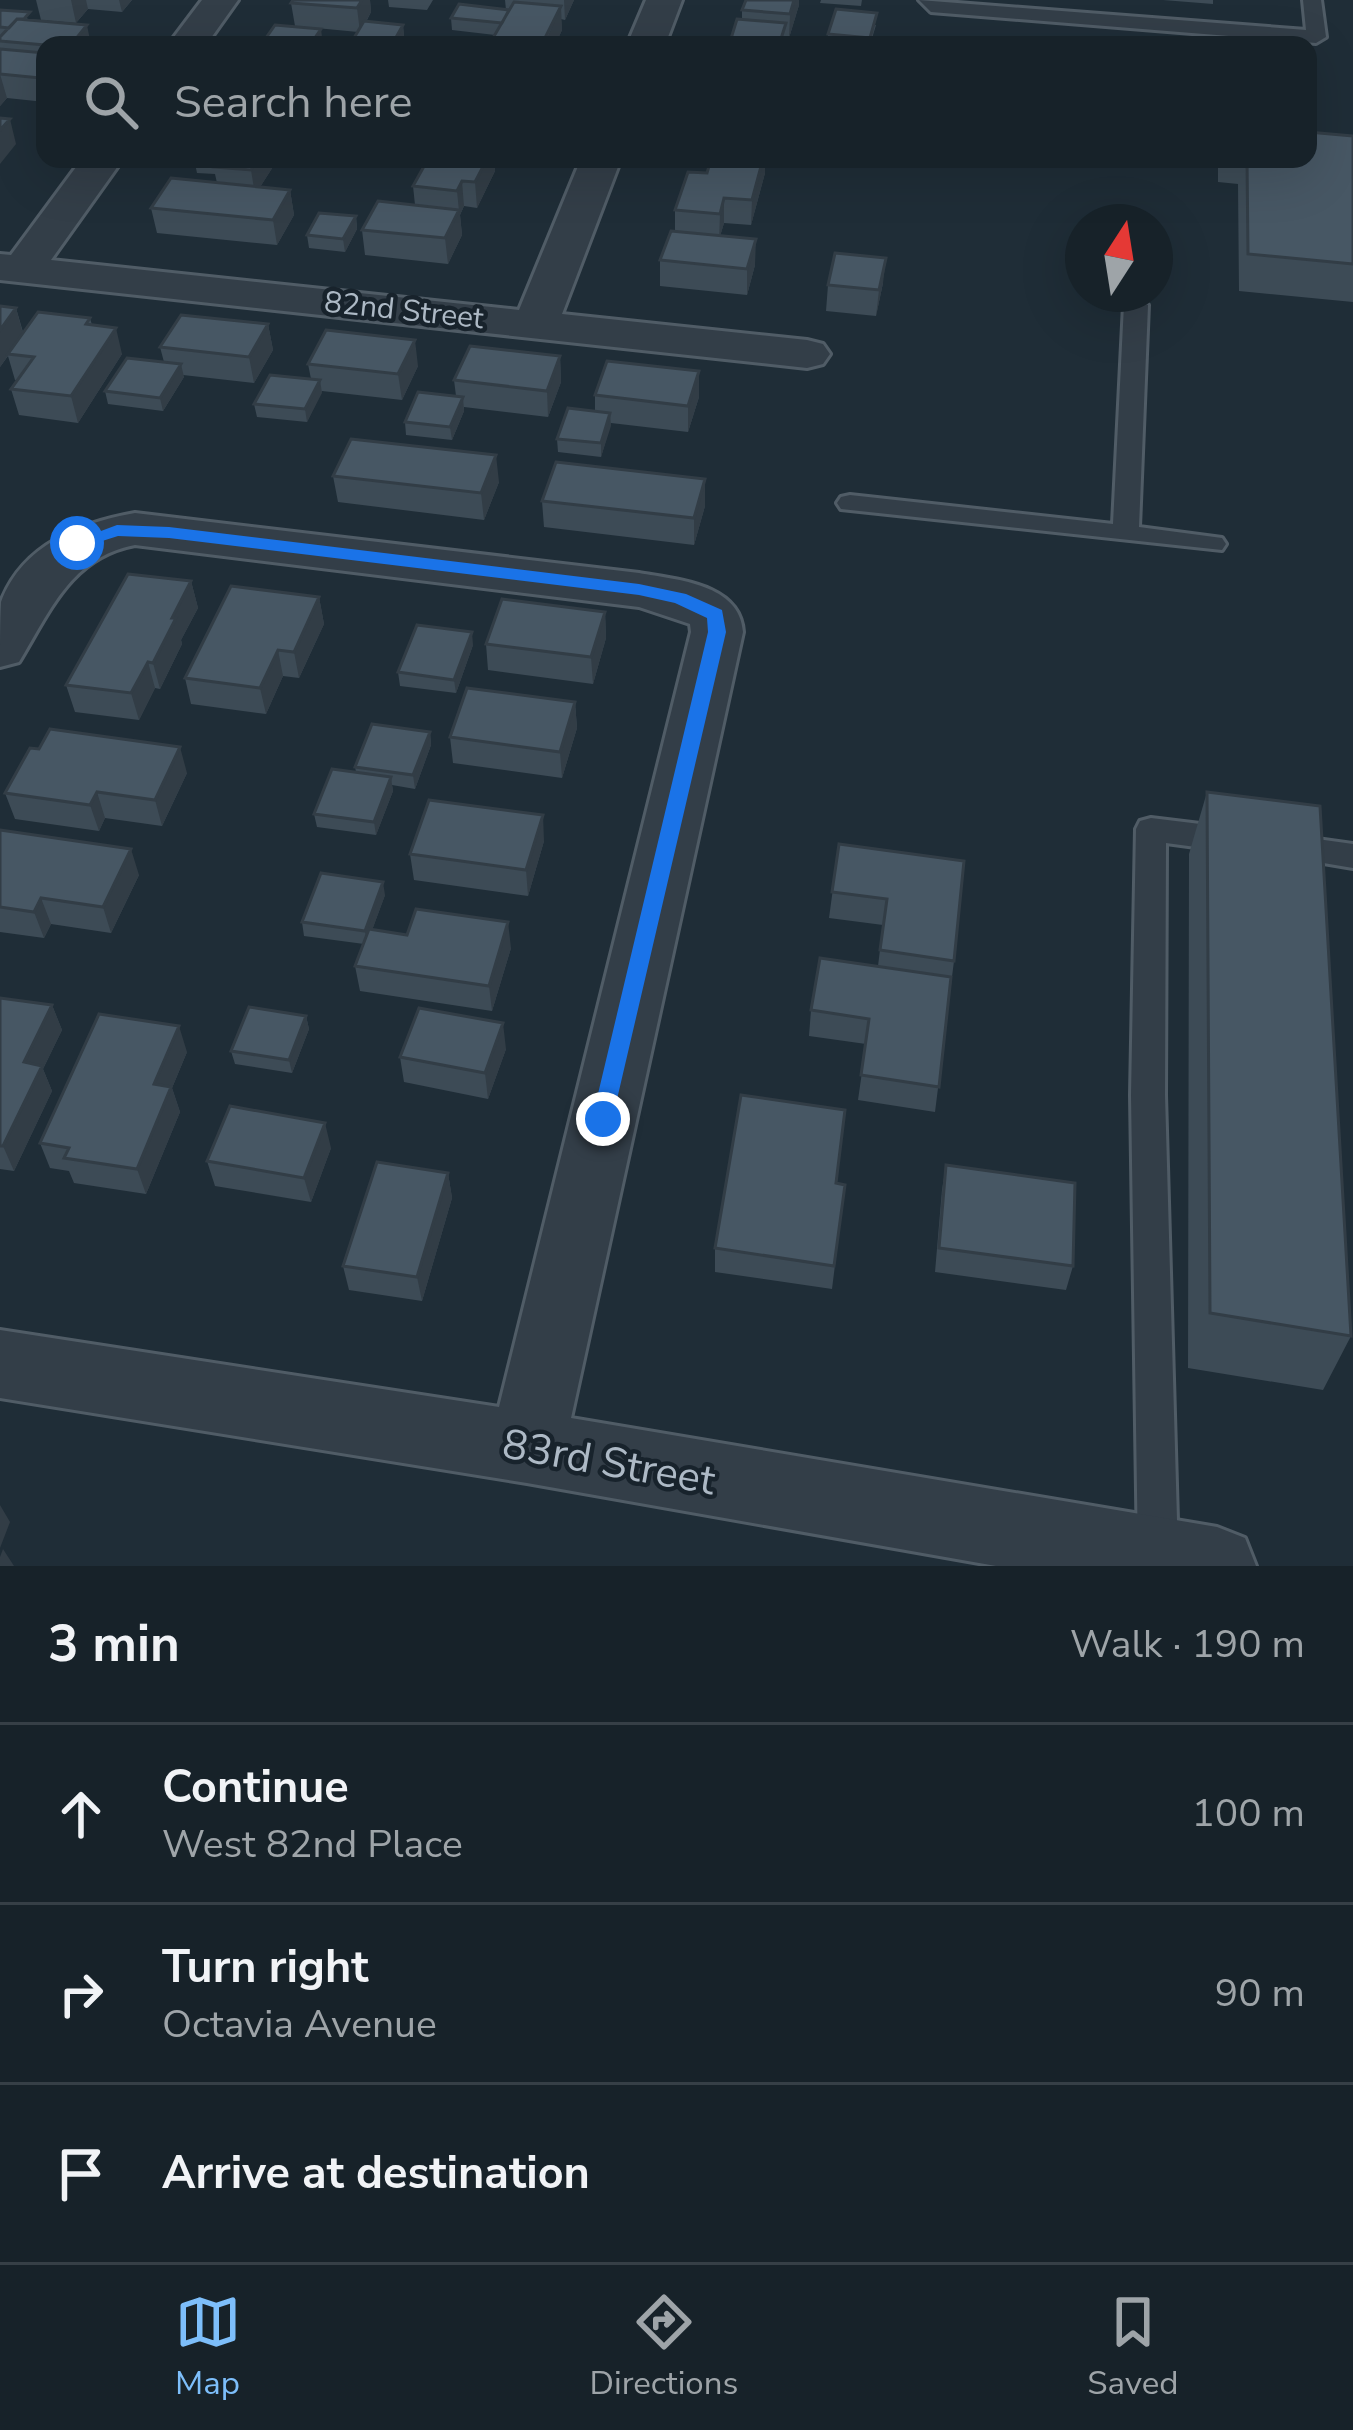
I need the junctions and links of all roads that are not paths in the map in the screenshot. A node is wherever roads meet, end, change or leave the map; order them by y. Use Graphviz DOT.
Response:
graph roads {
  1 [pos="220,0"];
  2 [pos="664,0"];
  3 [pos="928,0"];
  4 [pos="1312,0"];
  5 [pos="194,36"];
  6 [pos="650,36"];
  7 [pos="1304,36"];
  8 [pos="1316,36"];
  9 [pos="96,168"];
  10 [pos="597,168"];
  11 [pos="11,268"];
  12 [pos="1136,312"];
  13 [pos="536,323"];
  14 [pos="807,354"];
  15 [pos="850,503"];
  16 [pos="1126,534"];
  17 [pos="1213,544"];
  18 [pos="0,649"];
  19 [pos="1353,856"];
  20 [pos="0,1364"];
  21 [pos="527,1447"];
  22 [pos="1187,1561"];
  1 -- 5 [label="street"];
  2 -- 6 [label="street"];
  3 -- 7 [label="lane"];
  4 -- 8 [label="lane"];
  9 -- 11 [label="street"];
  10 -- 13 [label="street"];
  11 -- 13 [label="street, 82nd Street"];
  12 -- 16 [label="lane"];
  13 -- 14 [label="street, 82nd Street"];
  15 -- 16 [label="lane"];
  16 -- 17 [label="lane"];
  18 -- 21 [label="street"];
  19 -- 22 [label="lane"];
  20 -- 21 [label="street, 83rd Street"];
  21 -- 22 [label="street, 83rd Street"];
}
